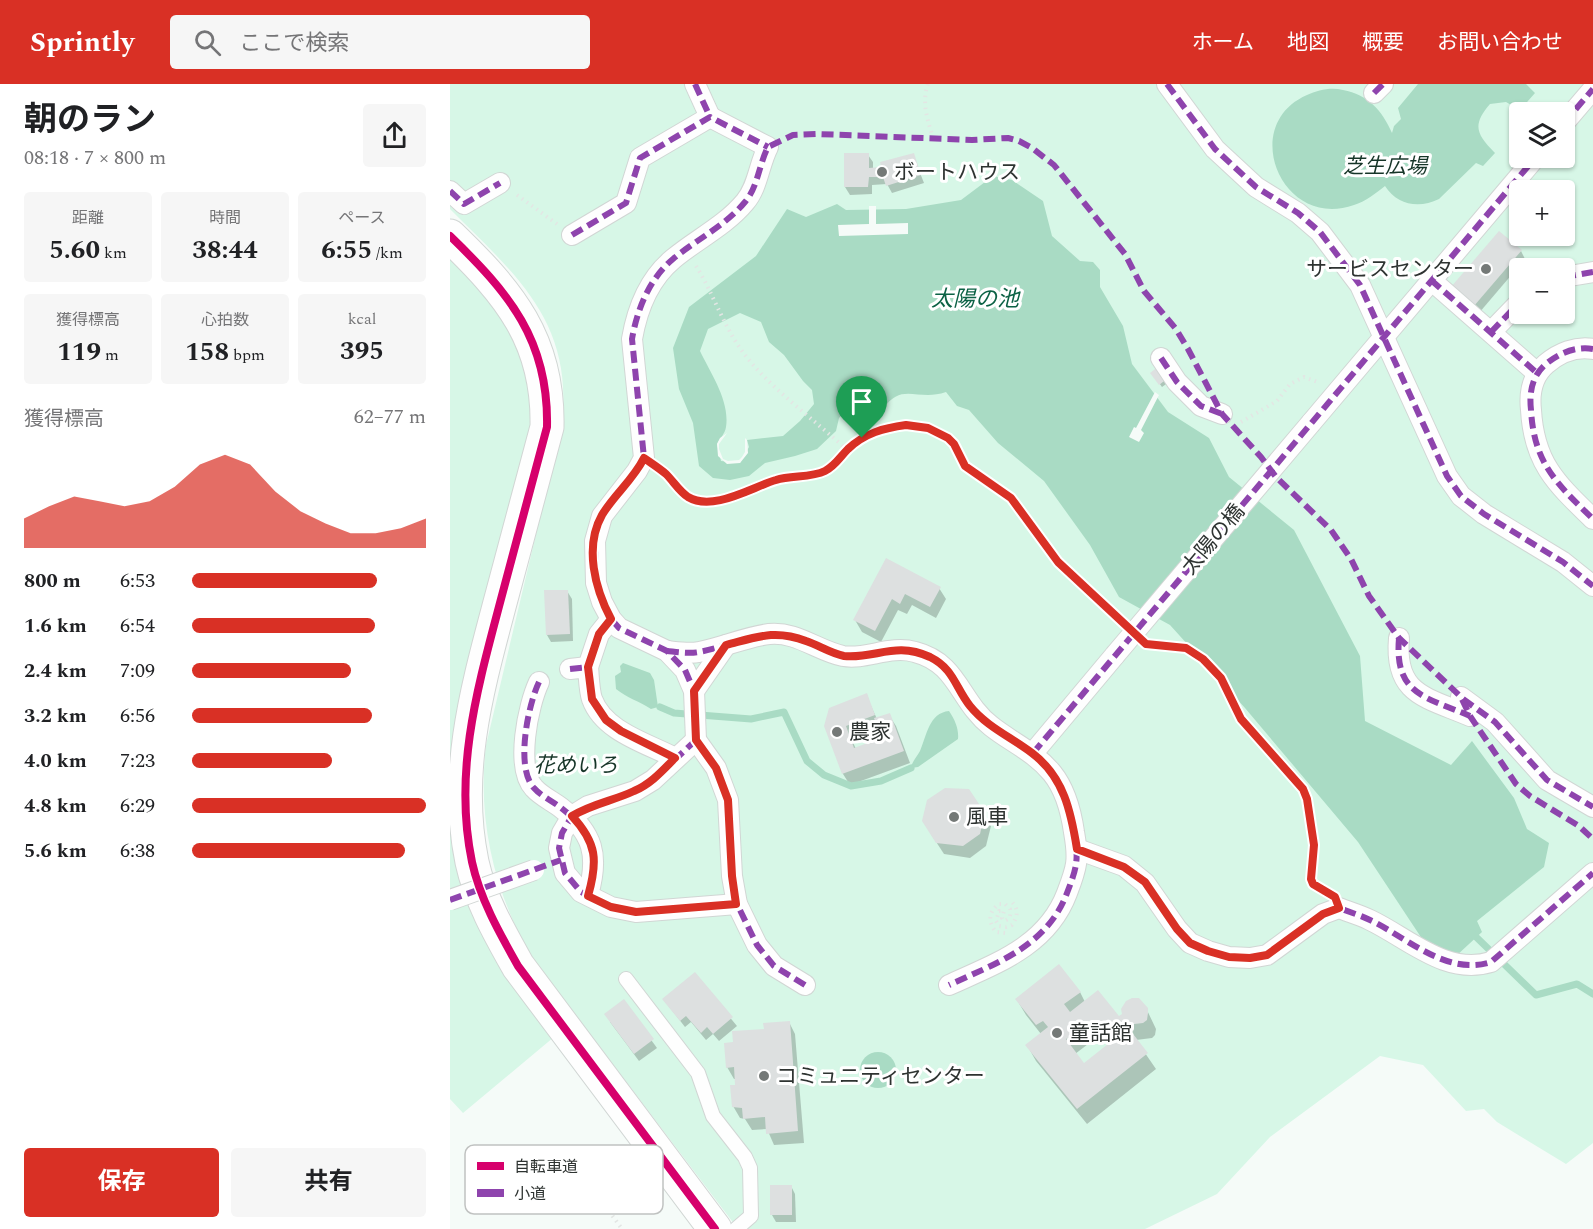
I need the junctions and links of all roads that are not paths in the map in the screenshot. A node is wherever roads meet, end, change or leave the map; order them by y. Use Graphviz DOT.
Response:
graph roads {
  1 [pos="695,84"];
  2 [pos="1167,84"];
  3 [pos="1593,89"];
  4 [pos="1575,110"];
  5 [pos="710,117"];
  6 [pos="1526,168"];
  7 [pos="500,183"];
  8 [pos="450,191"];
  9 [pos="572,235"];
  10 [pos="450,236"];
  11 [pos="1593,272"];
  12 [pos="1575,275"];
  13 [pos="1431,280"];
  14 [pos="1509,313"];
  15 [pos="1491,332"];
  16 [pos="1383,337"];
  17 [pos="1593,349"];
  18 [pos="1161,358"];
  19 [pos="1537,373"];
  20 [pos="1228,421"];
  21 [pos="1593,519"];
  22 [pos="1593,586"];
  23 [pos="611,619"];
  24 [pos="1399,638"];
  25 [pos="726,645"];
  26 [pos="667,651"];
  27 [pos="539,682"];
  28 [pos="694,691"];
  29 [pos="1461,697"];
  30 [pos="1470,716"];
  31 [pos="696,740"];
  32 [pos="1033,753"];
  33 [pos="675,758"];
  34 [pos="1593,807"];
  35 [pos="572,816"];
  36 [pos="1077,849"];
  37 [pos="561,860"];
  38 [pos="1593,873"];
  39 [pos="588,896"];
  40 [pos="450,900"];
  41 [pos="736,904"];
  42 [pos="626,979"];
  43 [pos="805,985"];
  44 [pos="949,985"];
  45 [pos="652,1145"];
  46 [pos="663,1160"];
  47 [pos="715,1229"];
  48 [pos="736,1229"];
  1 -- 5 [label="street"];
  2 -- 16 [label="street"];
  3 -- 4 [label="street"];
  5 -- 9 [label="street"];
  5 -- 23 [label="street"];
  6 -- 13 [label="street, 太陽の橋"];
  7 -- 8 [label="street"];
  10 -- 45 [label="street"];
  11 -- 12 [label="street"];
  13 -- 15 [label="street"];
  13 -- 16 [label="street, 太陽の橋"];
  14 -- 15 [label="street"];
  15 -- 19 [label="street"];
  16 -- 22 [label="street"];
  16 -- 32 [label="street, 太陽の橋, bridge"];
  17 -- 19 [label="street"];
  18 -- 20 [label="street"];
  19 -- 21 [label="street"];
  23 -- 26 [label="street"];
  23 -- 33 [label="street"];
  24 -- 30 [label="street"];
  25 -- 26 [label="street"];
  25 -- 28 [label="street"];
  25 -- 32 [label="street"];
  26 -- 28 [label="street"];
  27 -- 35 [label="street"];
  28 -- 31 [label="street"];
  29 -- 34 [label="street"];
  31 -- 33 [label="street"];
  31 -- 41 [label="street"];
  32 -- 36 [label="street"];
  33 -- 35 [label="street"];
  35 -- 37 [label="street"];
  35 -- 39 [label="street"];
  36 -- 38 [label="street"];
  36 -- 44 [label="street"];
  37 -- 39 [label="street"];
  37 -- 40 [label="street, bridge"];
  39 -- 41 [label="street"];
  41 -- 43 [label="street"];
  42 -- 48 [label="lane"];
  46 -- 47 [label="street"];
}
